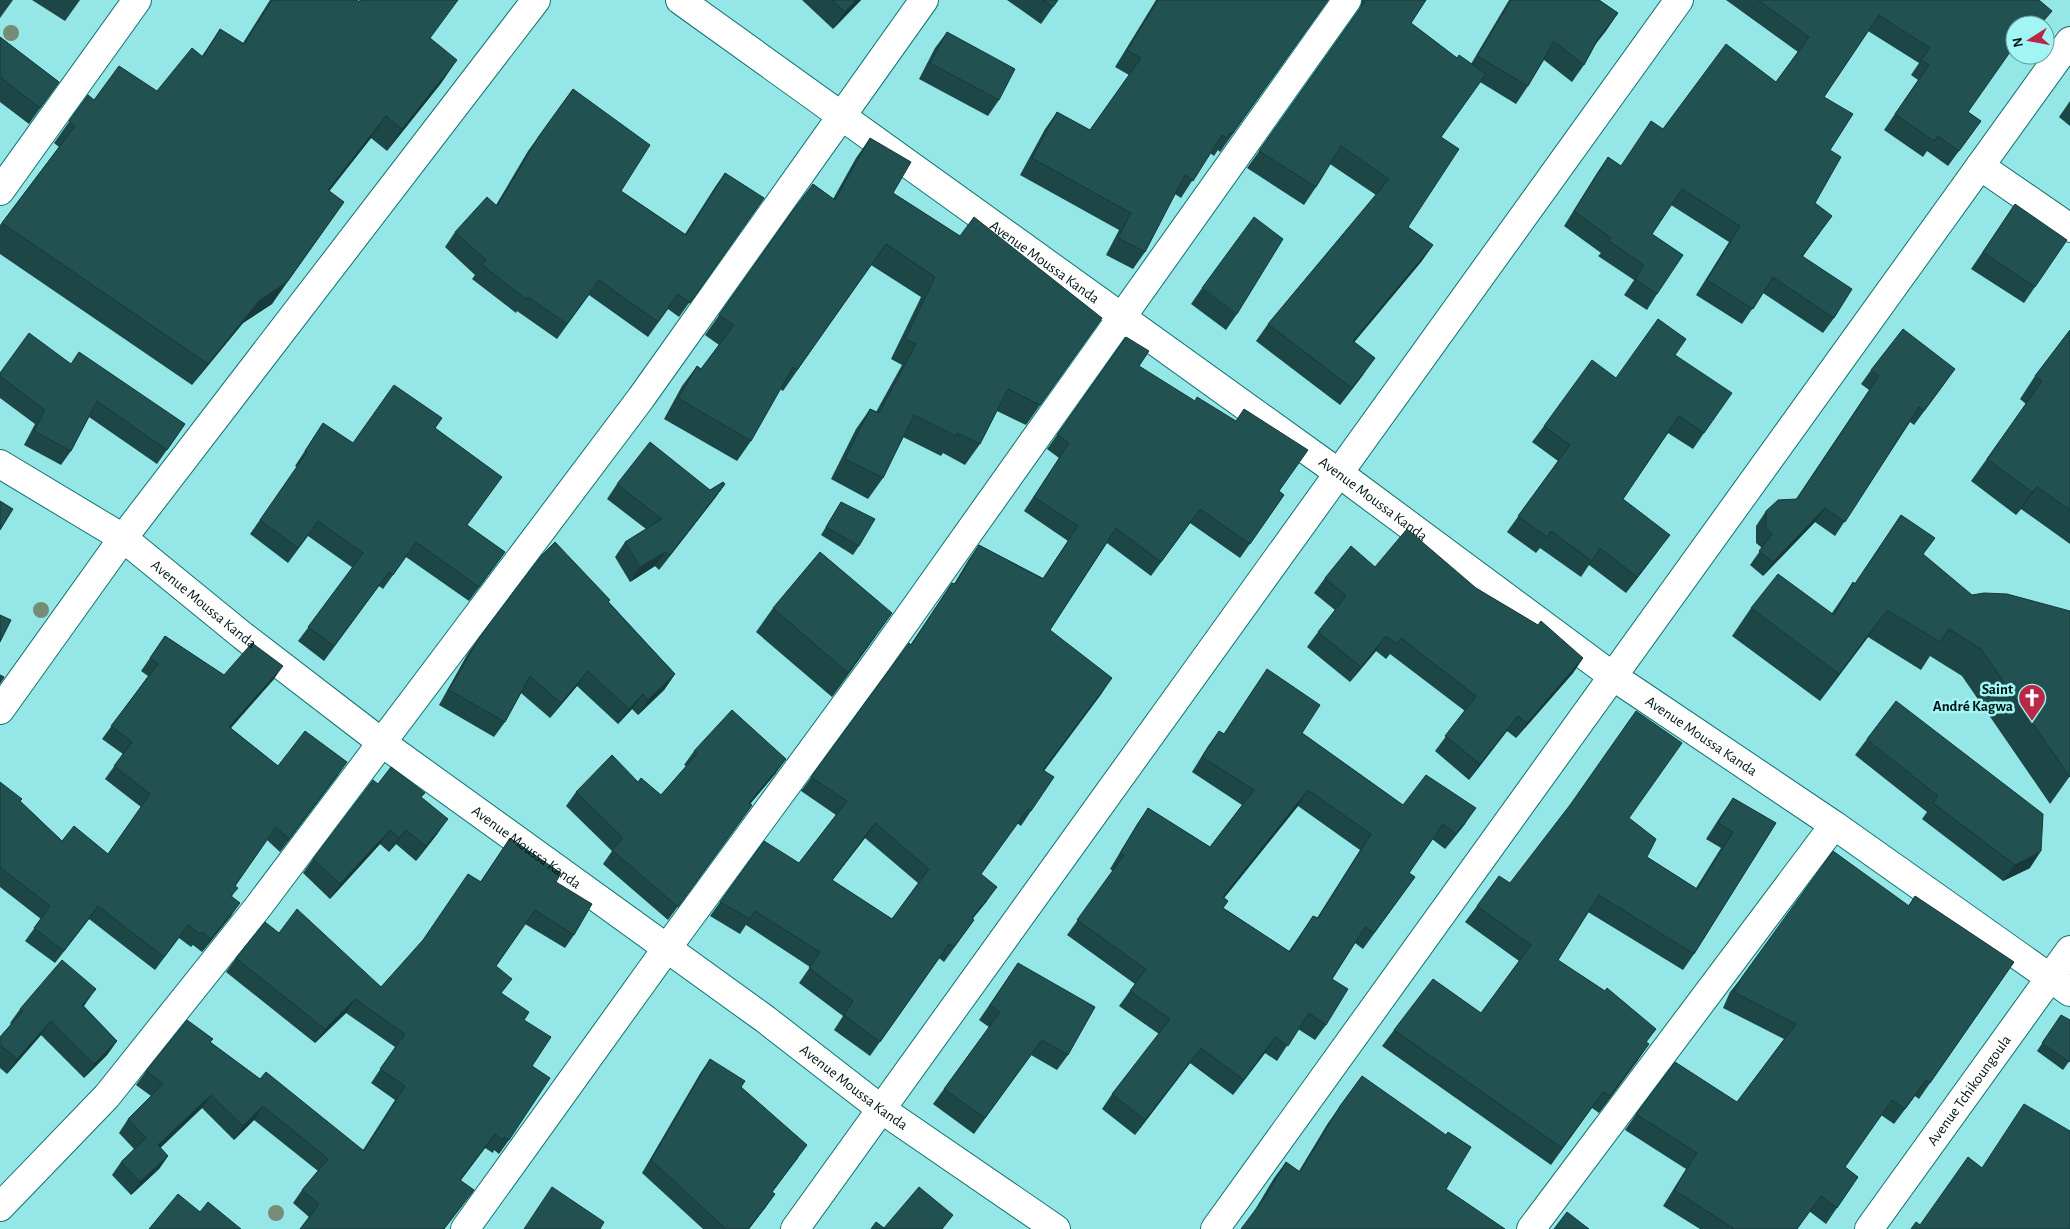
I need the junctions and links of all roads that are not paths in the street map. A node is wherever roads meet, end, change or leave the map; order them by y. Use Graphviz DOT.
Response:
graph roads {
  1 [pos="137,0"];
  2 [pos="536,0"];
  3 [pos="680,0"];
  4 [pos="924,0"];
  5 [pos="1347,0"];
  6 [pos="1679,0"];
  7 [pos="2070,41"];
  8 [pos="842,116"];
  9 [pos="1980,166"];
  10 [pos="0,191"];
  11 [pos="2070,228"];
  12 [pos="1120,318"];
  13 [pos="0,464"];
  14 [pos="1340,474"];
  15 [pos="124,538"];
  16 [pos="1611,676"];
  17 [pos="0,710"];
  18 [pos="381,742"];
  19 [pos="1834,825"];
  20 [pos="667,948"];
  21 [pos="2070,950"];
  22 [pos="2060,985"];
  23 [pos="881,1109"];
  24 [pos="0,1206"];
  25 [pos="465,1229"];
  26 [pos="795,1229"];
  27 [pos="1056,1229"];
  28 [pos="1215,1229"];
  29 [pos="1531,1229"];
  30 [pos="1869,1229"];
  1 -- 10 [label="street"];
  2 -- 15 [label="street"];
  3 -- 8 [label="street, Avenue Moussa Kanda"];
  4 -- 8 [label="street"];
  5 -- 12 [label="street"];
  6 -- 14 [label="street"];
  7 -- 9 [label="street"];
  8 -- 12 [label="street, Avenue Moussa Kanda"];
  8 -- 18 [label="street"];
  9 -- 11 [label="street"];
  9 -- 16 [label="street"];
  12 -- 14 [label="street, Avenue Moussa Kanda"];
  12 -- 20 [label="street"];
  13 -- 15 [label="street, Avenue Moussa Kanda"];
  14 -- 16 [label="street, Avenue Moussa Kanda"];
  14 -- 23 [label="street"];
  15 -- 17 [label="street"];
  15 -- 18 [label="street, Avenue Moussa Kanda"];
  16 -- 19 [label="street, Avenue Moussa Kanda"];
  16 -- 28 [label="street"];
  18 -- 20 [label="street, Avenue Moussa Kanda"];
  18 -- 24 [label="street"];
  19 -- 22 [label="street, Avenue Moussa Kanda"];
  19 -- 29 [label="street"];
  20 -- 23 [label="street, Avenue Moussa Kanda"];
  20 -- 25 [label="street"];
  21 -- 22 [label="street, Avenue Tchikoungoula"];
  22 -- 30 [label="street, Avenue Tchikoungoula"];
  23 -- 26 [label="street"];
  23 -- 27 [label="street, Avenue Moussa Kanda"];
}
